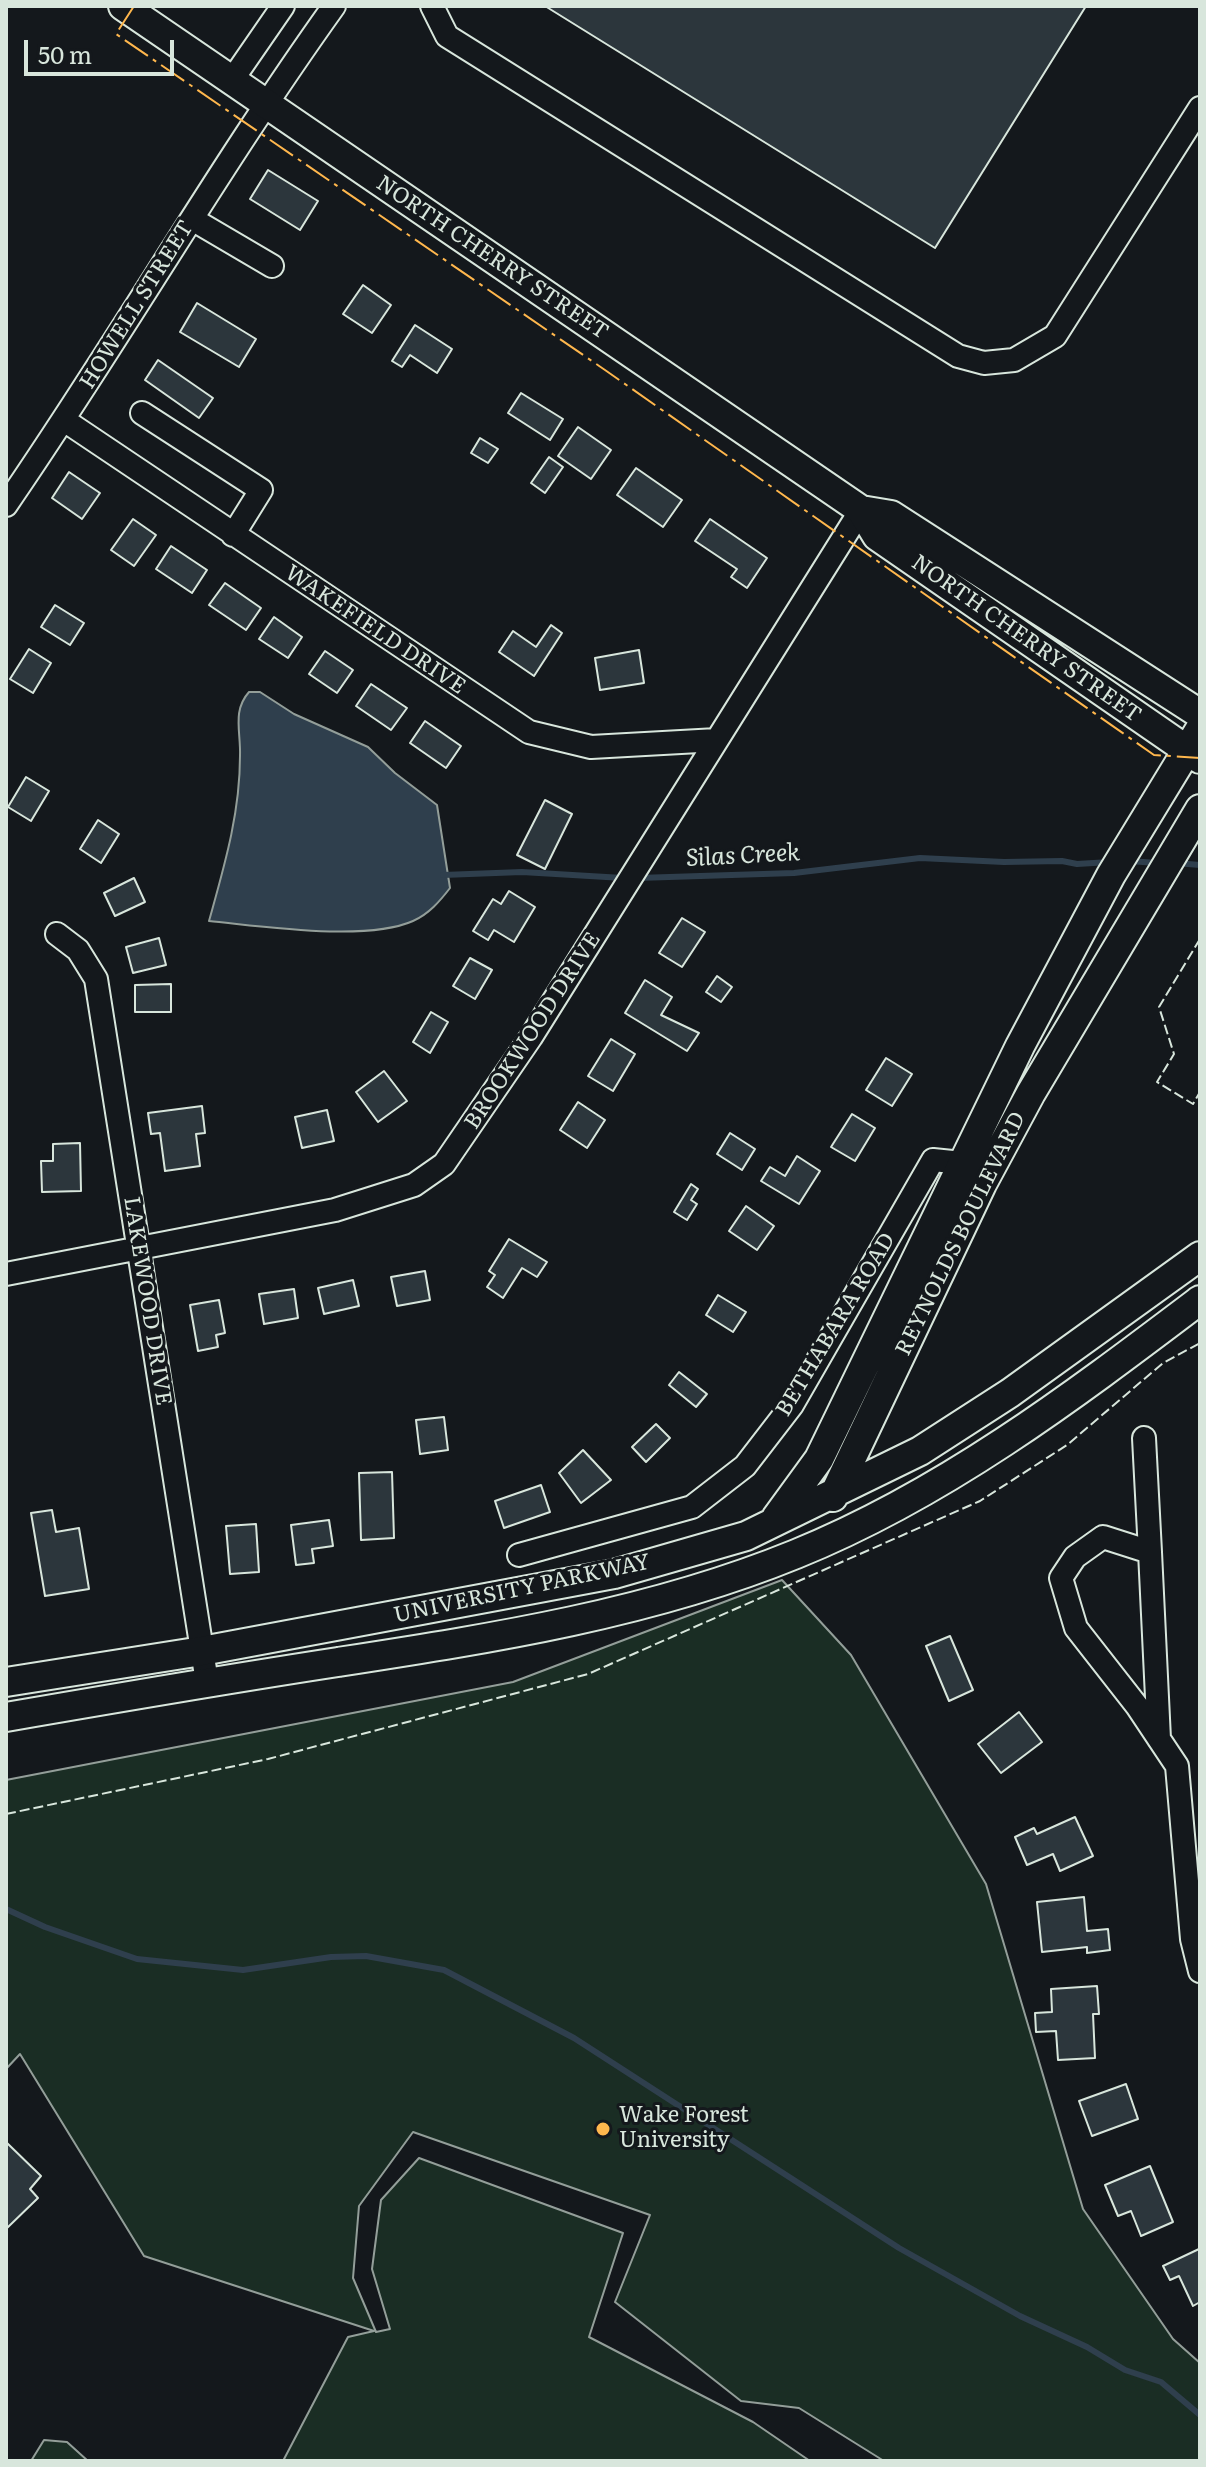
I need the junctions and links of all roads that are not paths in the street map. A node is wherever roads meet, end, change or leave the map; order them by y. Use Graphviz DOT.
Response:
graph roads {
  1 [pos="123,6"];
  2 [pos="283,6"];
  3 [pos="334,6"];
  4 [pos="432,6"];
  5 [pos="232,80"];
  6 [pos="265,103"];
  7 [pos="1200,108"];
  8 [pos="192,219"];
  9 [pos="272,266"];
  10 [pos="142,413"];
  11 [pos="64,420"];
  12 [pos="6,505"];
  13 [pos="861,510"];
  14 [pos="233,535"];
  15 [pos="1200,714"];
  16 [pos="717,740"];
  17 [pos="1196,746"];
  18 [pos="1200,809"];
  19 [pos="57,934"];
  20 [pos="962,1163"];
  21 [pos="138,1248"];
  22 [pos="1200,1256"];
  23 [pos="6,1274"];
  24 [pos="1200,1300"];
  25 [pos="1144,1438"];
  26 [pos="835,1494"];
  27 [pos="773,1522"];
  28 [pos="1150,1552"];
  29 [pos="519,1555"];
  30 [pos="670,1596"];
  31 [pos="202,1651"];
  32 [pos="6,1682"];
  33 [pos="207,1682"];
  34 [pos="6,1717"];
  35 [pos="1159,1739"];
  36 [pos="1200,1971"];
  1 -- 5 [label="main road, NORTH CHERRY STREET"];
  2 -- 5 [label="street"];
  3 -- 6 [label="street, HOWELL STREET"];
  4 -- 7 [label="street"];
  5 -- 6 [label="main road, NORTH CHERRY STREET"];
  6 -- 8 [label="street, HOWELL STREET"];
  6 -- 13 [label="main road, NORTH CHERRY STREET"];
  8 -- 9 [label="street"];
  8 -- 11 [label="street, HOWELL STREET"];
  10 -- 14 [label="street"];
  11 -- 12 [label="street, HOWELL STREET"];
  11 -- 14 [label="street, WAKEFIELD DRIVE"];
  13 -- 15 [label="main road, NORTH CHERRY STREET"];
  13 -- 16 [label="street, BROOKWOOD DRIVE"];
  13 -- 17 [label="main road, NORTH CHERRY STREET"];
  14 -- 16 [label="street, WAKEFIELD DRIVE"];
  16 -- 21 [label="street, BROOKWOOD DRIVE"];
  17 -- 20 [label="main road, REYNOLDS BOULEVARD"];
  18 -- 26 [label="main road, REYNOLDS BOULEVARD"];
  19 -- 21 [label="street, LAKEWOOD DRIVE"];
  20 -- 27 [label="main road, REYNOLDS BOULEVARD"];
  20 -- 29 [label="street, BETHABARA ROAD"];
  21 -- 23 [label="street, BROOKWOOD DRIVE"];
  21 -- 31 [label="street, LAKEWOOD DRIVE"];
  22 -- 26 [label="main road, UNIVERSITY PARKWAY"];
  24 -- 30 [label="main road, UNIVERSITY PARKWAY"];
  25 -- 28 [label="street"];
  26 -- 27 [label="main road, UNIVERSITY PARKWAY"];
  26 -- 30 [label="main road, REYNOLDS BOULEVARD"];
  27 -- 31 [label="main road, UNIVERSITY PARKWAY"];
  28 -- 35 [label="street"];
  28 -- 35 [label="street"];
  30 -- 33 [label="main road, UNIVERSITY PARKWAY"];
  31 -- 32 [label="main road, UNIVERSITY PARKWAY"];
  31 -- 33 [label="street, LAKEWOOD DRIVE"];
  33 -- 34 [label="main road, UNIVERSITY PARKWAY"];
  35 -- 36 [label="street"];
}
